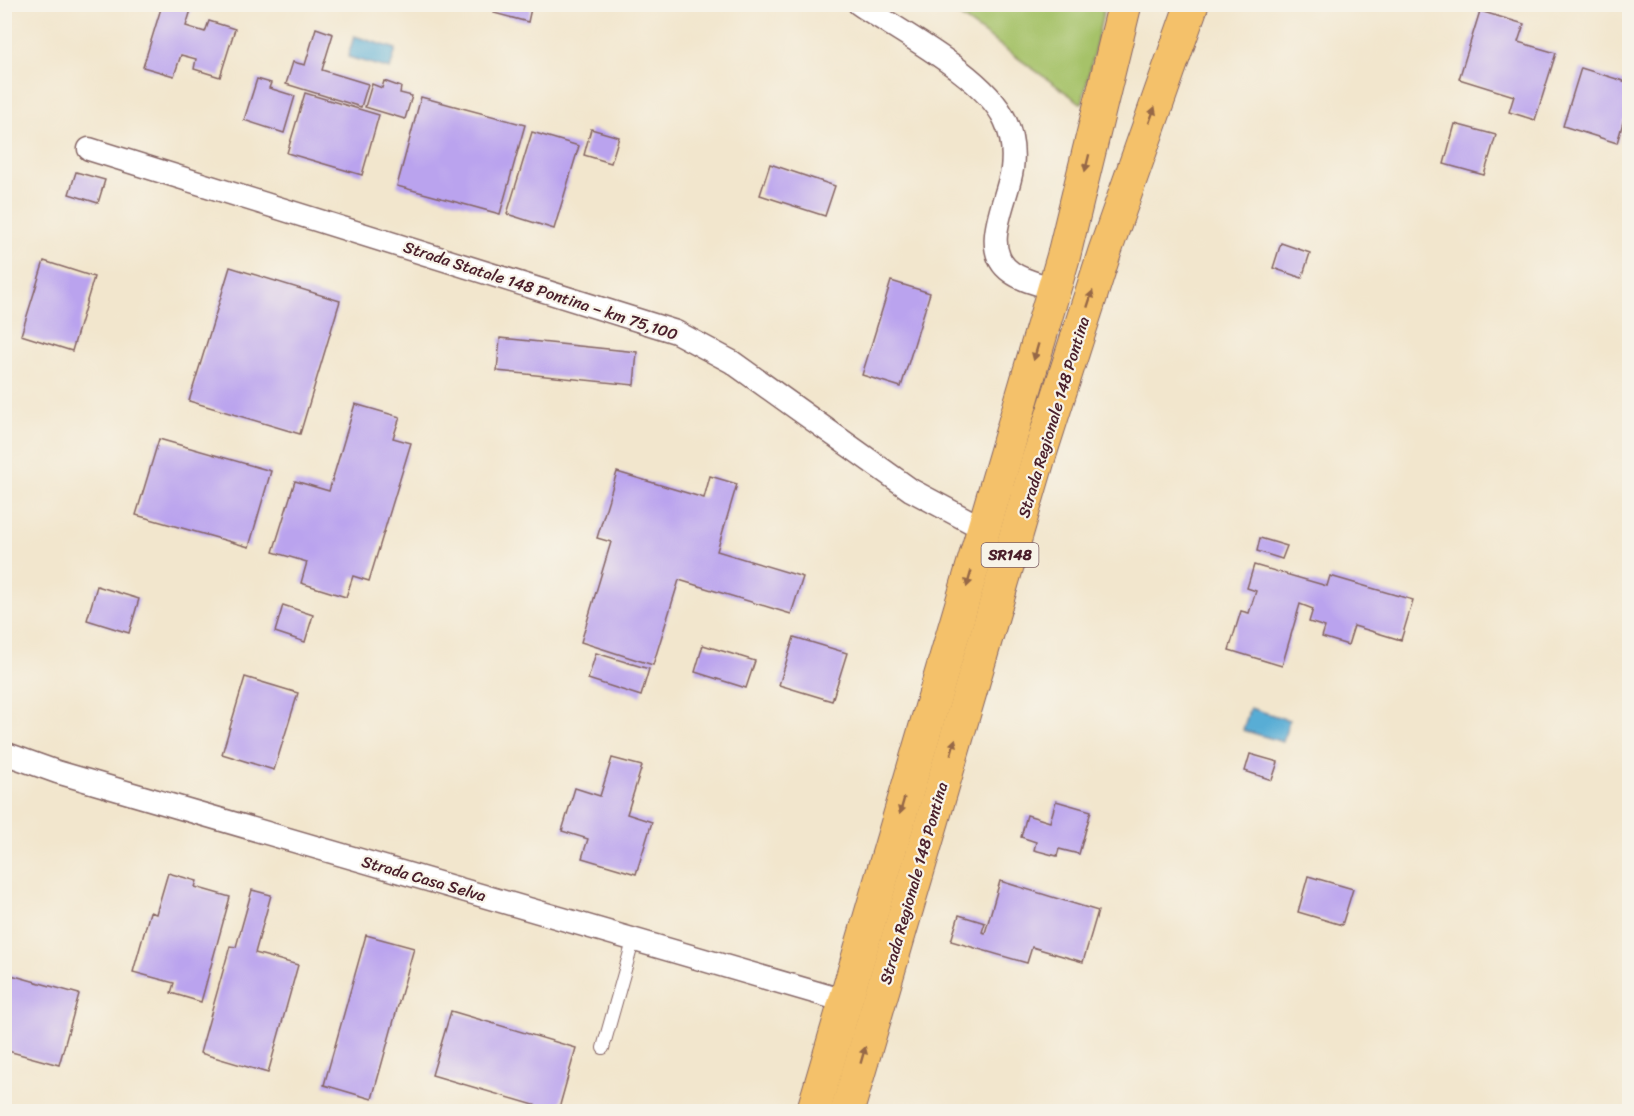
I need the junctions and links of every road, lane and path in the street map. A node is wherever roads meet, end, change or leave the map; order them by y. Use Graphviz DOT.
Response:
graph roads {
  1 [pos="859,4"];
  2 [pos="1125,4"];
  3 [pos="1192,4"];
  4 [pos="89,149"];
  5 [pos="1054,289"];
  6 [pos="984,529"];
  7 [pos="4,753"];
  8 [pos="634,938"];
  9 [pos="845,1001"];
  10 [pos="603,1048"];
  11 [pos="813,1112"];
  12 [pos="847,1112"];
  1 -- 5 [label="street"];
  2 -- 5 [label="main road, Strada Regionale 148 Pontina / SR148, one-way"];
  12 -- 3 [label="main road, Strada Regionale 148 Pontina / SR148, one-way"];
  4 -- 6 [label="street, Strada Statale 148 Pontina – km 75,100"];
  5 -- 6 [label="main road, Strada Regionale 148 Pontina / SR148, one-way"];
  6 -- 9 [label="main road, Strada Regionale 148 Pontina / SR148, one-way"];
  7 -- 8 [label="street, Strada Casa Selva"];
  8 -- 9 [label="street, Strada Casa Selva"];
  8 -- 10 [label="lane"];
  9 -- 11 [label="main road, Strada Regionale 148 Pontina / SR148"];
}
